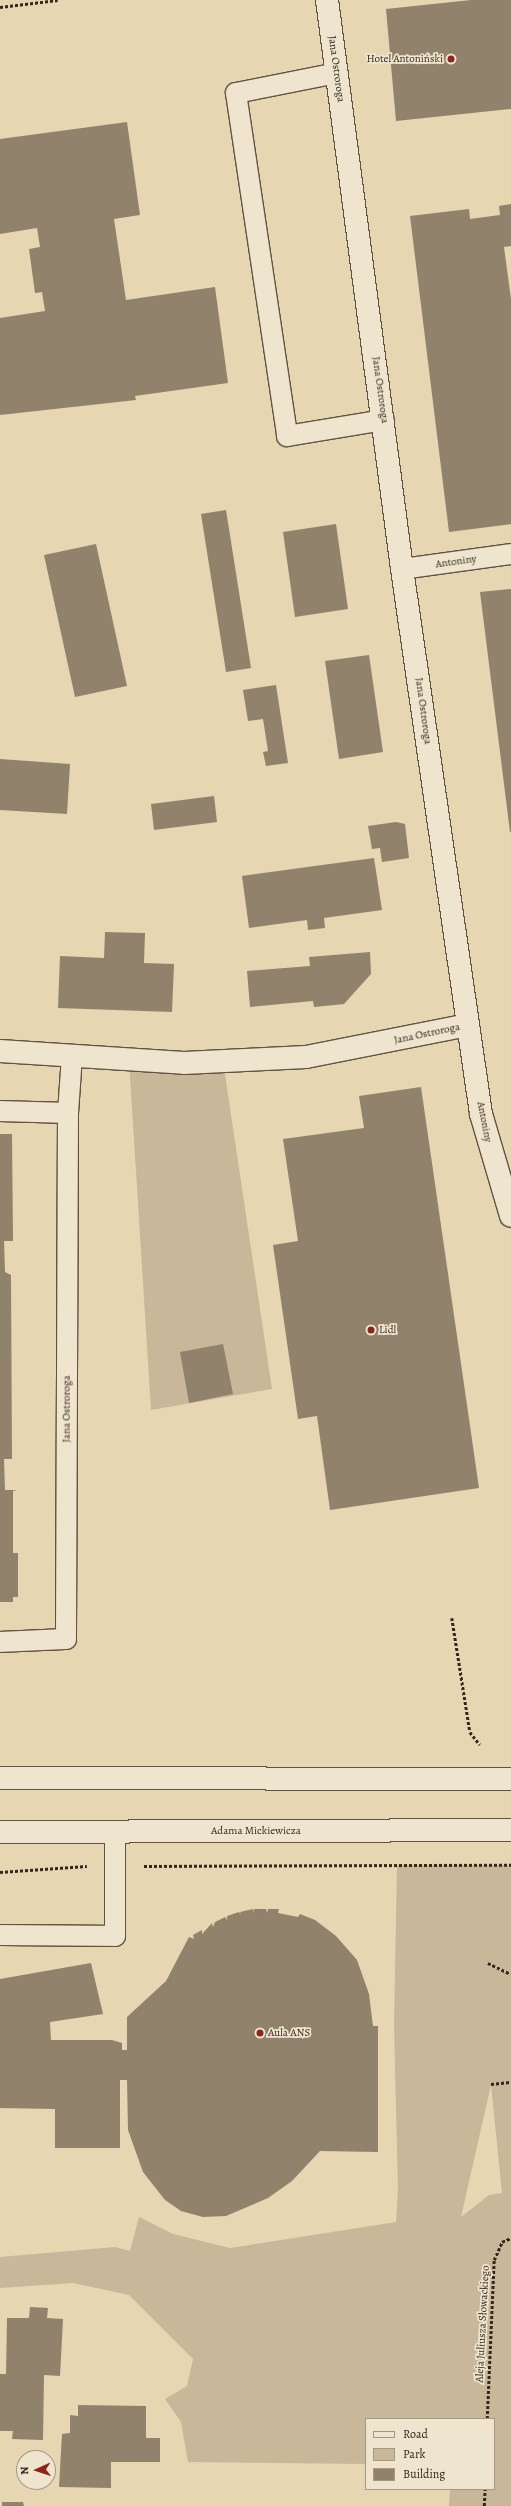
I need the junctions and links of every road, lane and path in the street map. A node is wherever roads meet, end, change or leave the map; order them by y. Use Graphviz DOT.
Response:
graph roads {
  1 [pos="58,0"];
  2 [pos="327,0"];
  3 [pos="0,7"];
  4 [pos="337,73"];
  5 [pos="384,420"];
  6 [pos="511,554"];
  7 [pos="402,569"];
  8 [pos="468,1025"];
  9 [pos="0,1051"];
  10 [pos="72,1056"];
  11 [pos="0,1111"];
  12 [pos="68,1113"];
  13 [pos="511,1216"];
  14 [pos="452,1618"];
  15 [pos="0,1642"];
  16 [pos="480,1745"];
  17 [pos="0,1778"];
  18 [pos="511,1779"];
  19 [pos="511,1830"];
  20 [pos="0,1832"];
  21 [pos="115,1832"];
  22 [pos="511,1865"];
  23 [pos="115,1866"];
  24 [pos="0,1872"];
  25 [pos="0,1935"];
  26 [pos="488,1962"];
  27 [pos="511,1974"];
  28 [pos="511,2082"];
  29 [pos="491,2084"];
  30 [pos="511,2238"];
  31 [pos="487,2418"];
  32 [pos="485,2490"];
  33 [pos="484,2506"];
  1 -- 3 [label="path"];
  2 -- 4 [label="street, Jana Ostroroga"];
  4 -- 5 [label="street, Jana Ostroroga"];
  4 -- 5 [label="lane"];
  5 -- 7 [label="street, Jana Ostroroga"];
  6 -- 7 [label="lane, Antoniny"];
  7 -- 8 [label="street, Jana Ostroroga"];
  8 -- 10 [label="street, Jana Ostroroga"];
  8 -- 13 [label="street, Antoniny"];
  9 -- 10 [label="street, Jana Ostroroga"];
  10 -- 12 [label="lane, Jana Ostroroga"];
  11 -- 12 [label="lane"];
  12 -- 15 [label="lane, Jana Ostroroga"];
  14 -- 16 [label="path"];
  17 -- 18 [label="street"];
  19 -- 21 [label="street, Adama Mickiewicza"];
  20 -- 21 [label="street, Adama Mickiewicza"];
  21 -- 23 [label="lane"];
  22 -- 23 [label="path"];
  23 -- 24 [label="path"];
  23 -- 25 [label="lane"];
  26 -- 27 [label="path"];
  28 -- 29 [label="path"];
  30 -- 31 [label="path, Aleja Juliusza Słowackiego"];
  32 -- 33 [label="path"];
}
